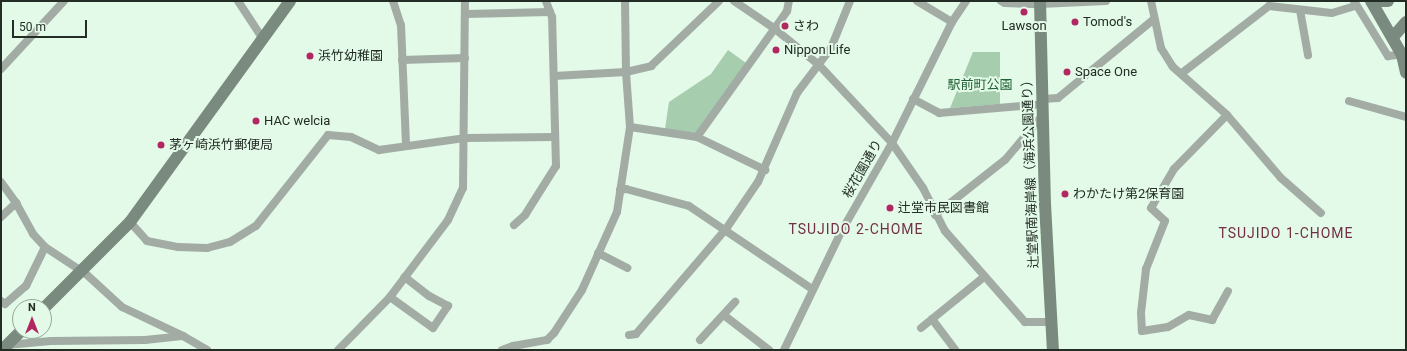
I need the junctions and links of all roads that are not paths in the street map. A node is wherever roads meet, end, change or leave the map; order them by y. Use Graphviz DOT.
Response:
graph roads {
  1 [pos="64,1"];
  2 [pos="238,1"];
  3 [pos="290,1"];
  4 [pos="393,1"];
  5 [pos="465,1"];
  6 [pos="546,1"];
  7 [pos="625,1"];
  8 [pos="719,1"];
  9 [pos="734,1"];
  10 [pos="789,1"];
  11 [pos="850,1"];
  12 [pos="917,1"];
  13 [pos="966,1"];
  14 [pos="1001,1"];
  15 [pos="1106,1"];
  16 [pos="1151,1"];
  17 [pos="1371,1"];
  18 [pos="1376,1"];
  19 [pos="1388,1"];
  20 [pos="1040,2"];
  21 [pos="1354,4"];
  22 [pos="1300,10"];
  23 [pos="550,12"];
  24 [pos="465,14"];
  25 [pos="1153,20"];
  26 [pos="952,22"];
  27 [pos="1406,22"];
  28 [pos="774,29"];
  29 [pos="1393,37"];
  30 [pos="263,38"];
  31 [pos="1404,54"];
  32 [pos="1308,55"];
  33 [pos="465,58"];
  34 [pos="402,60"];
  35 [pos="819,65"];
  36 [pos="1,69"];
  37 [pos="626,72"];
  38 [pos="1182,73"];
  39 [pos="1406,73"];
  40 [pos="554,76"];
  41 [pos="913,100"];
  42 [pos="1349,101"];
  43 [pos="1043,106"];
  44 [pos="1227,116"];
  45 [pos="1406,117"];
  46 [pos="630,127"];
  47 [pos="555,137"];
  48 [pos="697,137"];
  49 [pos="466,138"];
  50 [pos="892,143"];
  51 [pos="406,146"];
  52 [pos="765,170"];
  53 [pos="1,182"];
  54 [pos="620,190"];
  55 [pos="16,203"];
  56 [pos="1321,213"];
  57 [pos="935,215"];
  58 [pos="1,217"];
  59 [pos="130,222"];
  60 [pos="514,225"];
  61 [pos="726,229"];
  62 [pos="45,247"];
  63 [pos="598,253"];
  64 [pos="627,268"];
  65 [pos="81,270"];
  66 [pos="405,276"];
  67 [pos="985,276"];
  68 [pos="812,289"];
  69 [pos="1228,290"];
  70 [pos="390,297"];
  71 [pos="52,300"];
  72 [pos="1,301"];
  73 [pos="735,302"];
  74 [pos="725,316"];
  75 [pos="932,319"];
  76 [pos="1050,322"];
  77 [pos="921,328"];
  78 [pos="629,335"];
  79 [pos="183,336"];
  80 [pos="13,339"];
  81 [pos="700,340"];
  82 [pos="1051,346"];
  83 [pos="4,348"];
  84 [pos="207,350"];
  85 [pos="338,350"];
  86 [pos="502,350"];
  87 [pos="769,350"];
  88 [pos="784,350"];
  89 [pos="955,350"];
  1 -- 36 [label="street"];
  2 -- 30 [label="street"];
  3 -- 30 [label="street"];
  4 -- 34 [label="street"];
  5 -- 24 [label="street"];
  6 -- 23 [label="street"];
  7 -- 37 [label="street"];
  8 -- 37 [label="street"];
  9 -- 28 [label="street"];
  10 -- 28 [label="street"];
  11 -- 35 [label="street"];
  12 -- 26 [label="street"];
  13 -- 26 [label="street, 桜花園通り"];
  14 -- 20 [label="street"];
  15 -- 20 [label="street"];
  16 -- 25 [label="street"];
  17 -- 29 [label="street"];
  18 -- 19 [label="street"];
  20 -- 43 [label="street, 辻堂駅南海岸線（海浜公園通り）"];
  21 -- 22 [label="street"];
  21 -- 31 [label="street"];
  22 -- 32 [label="street"];
  22 -- 38 [label="street"];
  23 -- 24 [label="street"];
  23 -- 40 [label="street"];
  24 -- 33 [label="street"];
  25 -- 38 [label="street"];
  25 -- 43 [label="street"];
  26 -- 41 [label="street, 桜花園通り"];
  27 -- 29 [label="street"];
  28 -- 35 [label="street"];
  28 -- 48 [label="street"];
  29 -- 31 [label="street"];
  30 -- 59 [label="street"];
  31 -- 39 [label="street"];
  33 -- 34 [label="street"];
  33 -- 49 [label="street"];
  34 -- 51 [label="street"];
  35 -- 50 [label="street"];
  35 -- 52 [label="street"];
  37 -- 40 [label="street"];
  37 -- 46 [label="street"];
  38 -- 44 [label="street"];
  40 -- 47 [label="street"];
  41 -- 43 [label="street"];
  41 -- 50 [label="street, 桜花園通り"];
  42 -- 45 [label="street"];
  43 -- 57 [label="street"];
  43 -- 76 [label="street, 辻堂駅南海岸線（海浜公園通り）"];
  44 -- 56 [label="street"];
  44 -- 69 [label="street"];
  46 -- 48 [label="street"];
  46 -- 54 [label="street"];
  47 -- 49 [label="street"];
  47 -- 60 [label="street"];
  48 -- 52 [label="street"];
  49 -- 51 [label="street"];
  49 -- 66 [label="street"];
  50 -- 57 [label="street"];
  50 -- 68 [label="street, 桜花園通り"];
  51 -- 59 [label="street"];
  52 -- 61 [label="street"];
  53 -- 55 [label="street"];
  54 -- 61 [label="street"];
  54 -- 63 [label="street"];
  55 -- 58 [label="street"];
  55 -- 62 [label="street"];
  57 -- 67 [label="street"];
  59 -- 65 [label="street"];
  61 -- 68 [label="street"];
  61 -- 78 [label="street"];
  62 -- 65 [label="street"];
  62 -- 72 [label="street"];
  63 -- 64 [label="street"];
  63 -- 86 [label="street"];
  65 -- 71 [label="street"];
  65 -- 79 [label="street"];
  66 -- 70 [label="street"];
  66 -- 70 [label="street"];
  67 -- 75 [label="street"];
  67 -- 76 [label="street"];
  68 -- 88 [label="street, 桜花園通り"];
  70 -- 85 [label="street"];
  73 -- 74 [label="street"];
  74 -- 81 [label="street"];
  74 -- 87 [label="street"];
  75 -- 77 [label="street"];
  75 -- 89 [label="street"];
  76 -- 82 [label="street, 辻堂駅南海岸線（海浜公園通り）"];
  79 -- 83 [label="street"];
  79 -- 84 [label="street"];
  80 -- 83 [label="street"];
}
